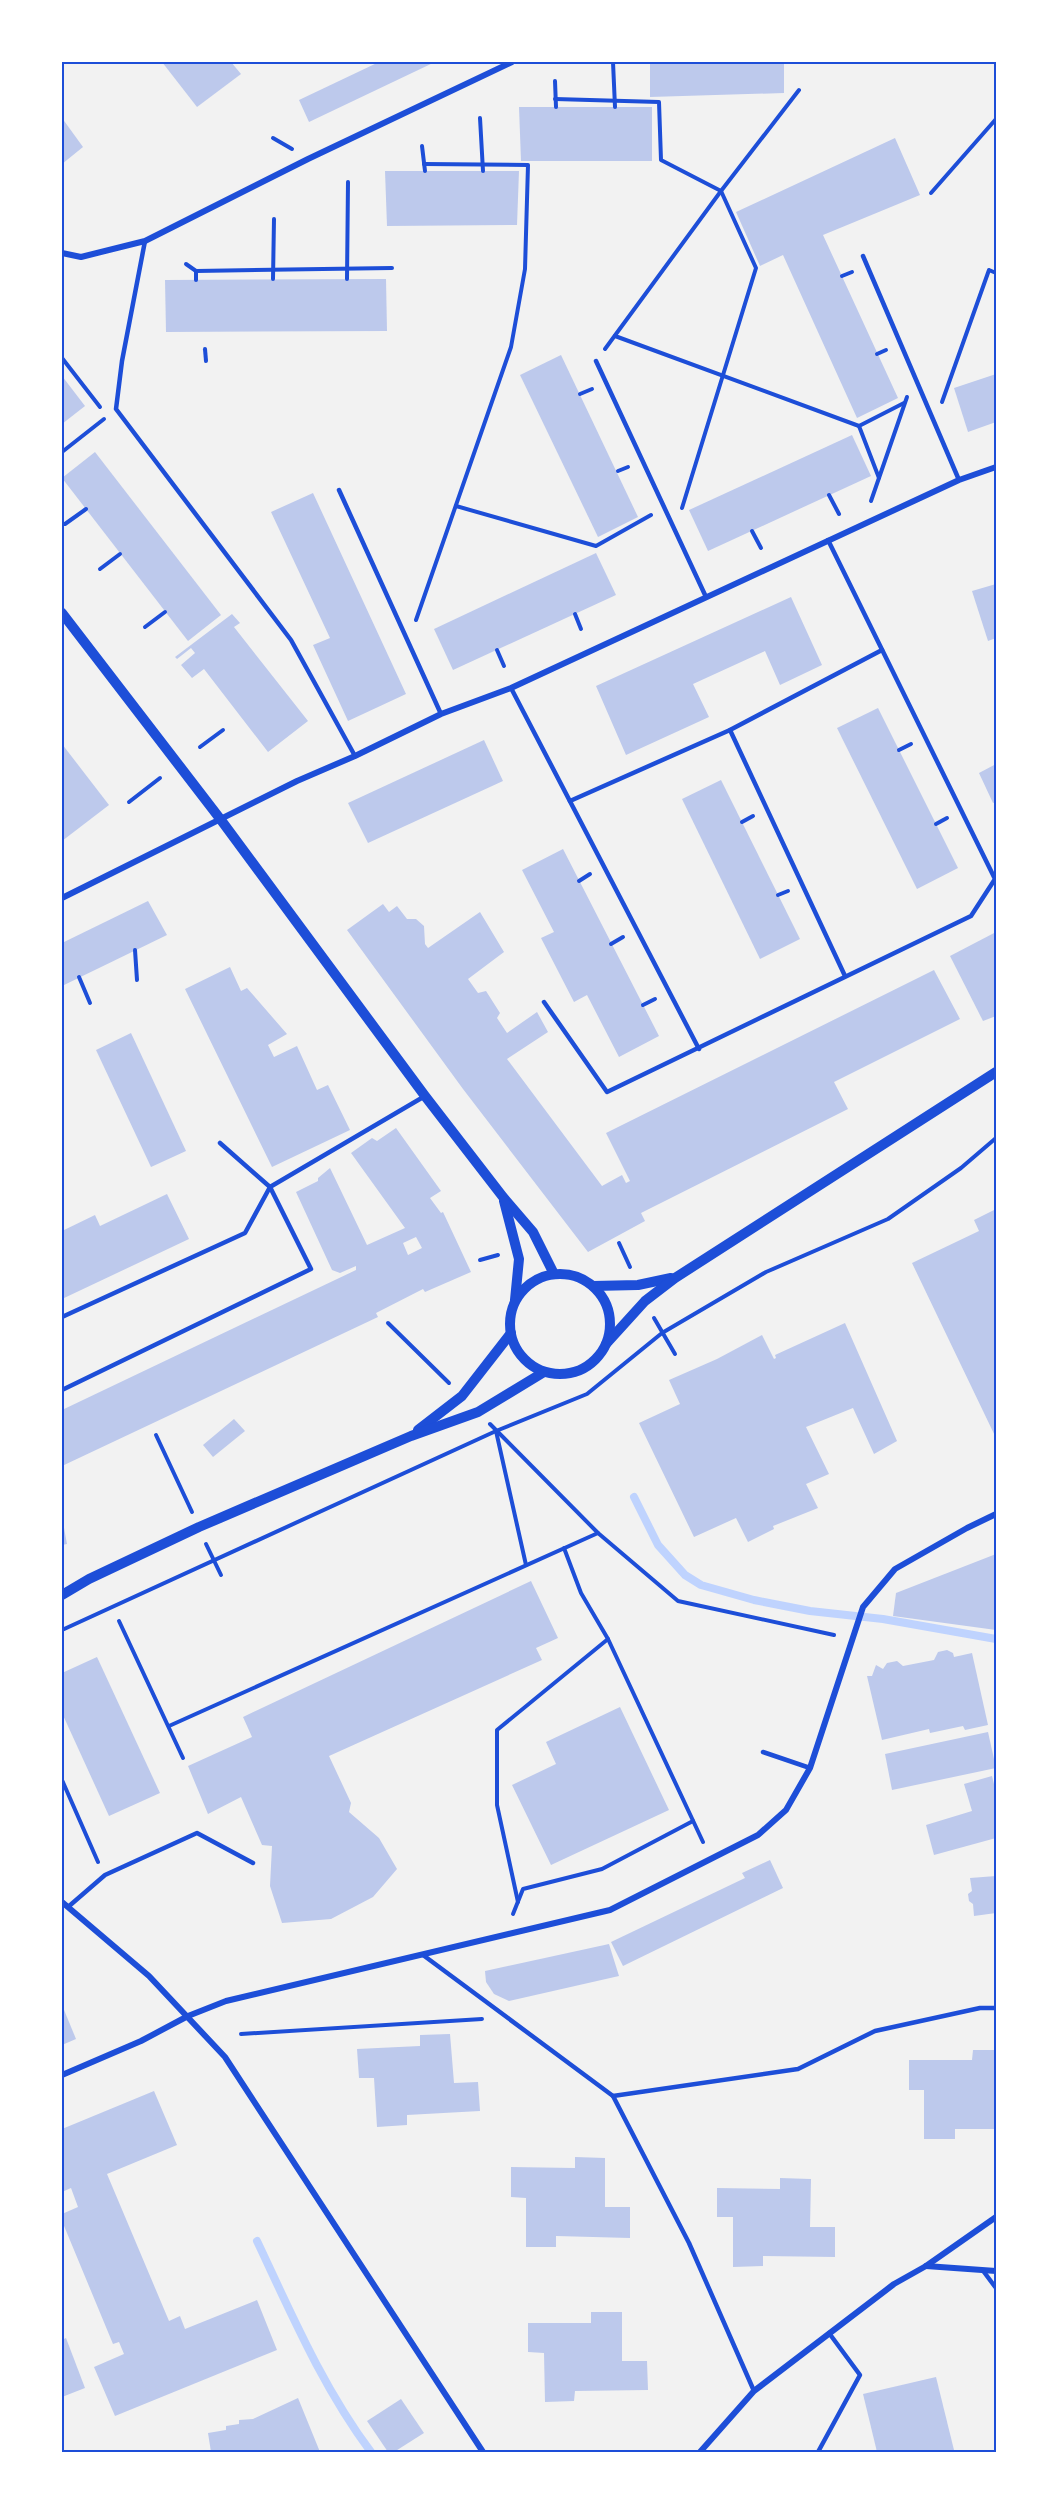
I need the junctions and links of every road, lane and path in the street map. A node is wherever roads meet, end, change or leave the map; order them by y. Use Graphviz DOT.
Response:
graph roads {
  1 [pos="512,62"];
  2 [pos="613,62"];
  3 [pos="555,81"];
  4 [pos="799,90"];
  5 [pos="555,99"];
  6 [pos="615,101"];
  7 [pos="556,107"];
  8 [pos="615,107"];
  9 [pos="480,118"];
  10 [pos="996,118"];
  11 [pos="422,146"];
  12 [pos="424,164"];
  13 [pos="483,165"];
  14 [pos="425,171"];
  15 [pos="483,171"];
  16 [pos="348,182"];
  17 [pos="721,190"];
  18 [pos="931,193"];
  19 [pos="274,219"];
  20 [pos="145,241"];
  21 [pos="62,253"];
  22 [pos="863,255"];
  23 [pos="186,264"];
  24 [pos="392,268"];
  25 [pos="348,269"];
  26 [pos="274,270"];
  27 [pos="195,271"];
  28 [pos="996,273"];
  29 [pos="273,279"];
  30 [pos="347,279"];
  31 [pos="196,280"];
  32 [pos="615,336"];
  33 [pos="205,349"];
  34 [pos="62,358"];
  35 [pos="206,361"];
  36 [pos="596,361"];
  37 [pos="723,375"];
  38 [pos="914,376"];
  39 [pos="905,403"];
  40 [pos="116,409"];
  41 [pos="929,410"];
  42 [pos="108,416"];
  43 [pos="859,426"];
  44 [pos="62,452"];
  45 [pos="996,467"];
  46 [pos="879,478"];
  47 [pos="959,480"];
  48 [pos="339,490"];
  49 [pos="829,495"];
  50 [pos="871,501"];
  51 [pos="456,506"];
  52 [pos="664,507"];
  53 [pos="86,509"];
  54 [pos="839,514"];
  55 [pos="671,521"];
  56 [pos="65,524"];
  57 [pos="752,531"];
  58 [pos="828,540"];
  59 [pos="760,548"];
  60 [pos="120,554"];
  61 [pos="100,569"];
  62 [pos="706,597"];
  63 [pos="165,612"];
  64 [pos="62,613"];
  65 [pos="574,614"];
  66 [pos="145,627"];
  67 [pos="581,629"];
  68 [pos="404,634"];
  69 [pos="497,650"];
  70 [pos="882,650"];
  71 [pos="504,666"];
  72 [pos="511,688"];
  73 [pos="441,714"];
  74 [pos="223,730"];
  75 [pos="730,730"];
  76 [pos="200,747"];
  77 [pos="355,756"];
  78 [pos="160,778"];
  79 [pos="570,801"];
  80 [pos="129,802"];
  81 [pos="221,820"];
  82 [pos="62,898"];
  83 [pos="135,950"];
  84 [pos="845,976"];
  85 [pos="79,977"];
  86 [pos="137,980"];
  87 [pos="544,1002"];
  88 [pos="90,1003"];
  89 [pos="699,1049"];
  90 [pos="996,1072"];
  91 [pos="425,1096"];
  92 [pos="220,1143"];
  93 [pos="270,1187"];
  94 [pos="503,1197"];
  95 [pos="619,1243"];
  96 [pos="508,1253"];
  97 [pos="480,1260"];
  98 [pos="631,1269"];
  99 [pos="554,1274"];
  100 [pos="675,1278"];
  101 [pos="593,1286"];
  102 [pos="515,1301"];
  103 [pos="652,1315"];
  104 [pos="62,1317"];
  105 [pos="388,1323"];
  106 [pos="511,1333"];
  107 [pos="606,1344"];
  108 [pos="675,1354"];
  109 [pos="544,1372"];
  110 [pos="62,1390"];
  111 [pos="456,1390"];
  112 [pos="485,1420"];
  113 [pos="496,1431"];
  114 [pos="156,1435"];
  115 [pos="411,1436"];
  116 [pos="996,1514"];
  117 [pos="193,1515"];
  118 [pos="598,1533"];
  119 [pos="204,1539"];
  120 [pos="564,1548"];
  121 [pos="526,1565"];
  122 [pos="221,1575"];
  123 [pos="88,1579"];
  124 [pos="62,1588"];
  125 [pos="62,1595"];
  126 [pos="119,1621"];
  127 [pos="834,1635"];
  128 [pos="608,1639"];
  129 [pos="169,1726"];
  130 [pos="764,1752"];
  131 [pos="183,1758"];
  132 [pos="810,1768"];
  133 [pos="62,1780"];
  134 [pos="693,1821"];
  135 [pos="703,1842"];
  136 [pos="253,1863"];
  137 [pos="99,1864"];
  138 [pos="62,1902"];
  139 [pos="518,1902"];
  140 [pos="68,1907"];
  141 [pos="513,1914"];
  142 [pos="422,1954"];
  143 [pos="996,2008"];
  144 [pos="188,2016"];
  145 [pos="507,2017"];
  146 [pos="241,2034"];
  147 [pos="62,2075"];
  148 [pos="613,2096"];
  149 [pos="996,2217"];
  150 [pos="926,2266"];
  151 [pos="984,2271"];
  152 [pos="996,2271"];
  153 [pos="996,2288"];
  154 [pos="829,2333"];
  155 [pos="754,2391"];
  156 [pos="483,2452"];
  157 [pos="700,2452"];
  158 [pos="818,2452"];
  1 -- 20 [label="street"];
  2 -- 6 [label="path"];
  3 -- 5 [label="path"];
  4 -- 17 [label="path"];
  5 -- 6 [label="path"];
  5 -- 7 [label="path"];
  6 -- 8 [label="path"];
  6 -- 17 [label="path"];
  9 -- 13 [label="path"];
  10 -- 18 [label="path"];
  11 -- 12 [label="path"];
  12 -- 13 [label="path"];
  12 -- 14 [label="path"];
  13 -- 15 [label="path"];
  13 -- 51 [label="path"];
  16 -- 25 [label="path"];
  17 -- 32 [label="path"];
  17 -- 37 [label="path"];
  19 -- 26 [label="path"];
  20 -- 21 [label="street"];
  20 -- 40 [label="lane"];
  22 -- 38 [label="lane"];
  23 -- 27 [label="path"];
  24 -- 25 [label="path"];
  25 -- 26 [label="path"];
  25 -- 30 [label="path"];
  26 -- 27 [label="path"];
  26 -- 29 [label="path"];
  27 -- 31 [label="path"];
  28 -- 41 [label="path"];
  32 -- 36 [label="path"];
  32 -- 37 [label="path"];
  33 -- 35 [label="path"];
  34 -- 42 [label="path"];
  36 -- 52 [label="lane"];
  37 -- 43 [label="path"];
  37 -- 55 [label="path"];
  38 -- 39 [label="path"];
  38 -- 41 [label="lane"];
  39 -- 43 [label="path"];
  39 -- 46 [label="path"];
  40 -- 42 [label="path"];
  40 -- 77 [label="lane"];
  41 -- 47 [label="lane"];
  42 -- 44 [label="path"];
  43 -- 46 [label="path"];
  45 -- 47 [label="street"];
  46 -- 50 [label="path"];
  47 -- 58 [label="street"];
  48 -- 68 [label="lane"];
  49 -- 54 [label="path"];
  51 -- 52 [label="path"];
  51 -- 68 [label="path"];
  52 -- 55 [label="lane"];
  53 -- 56 [label="path"];
  55 -- 62 [label="lane"];
  57 -- 59 [label="path"];
  58 -- 62 [label="street"];
  58 -- 70 [label="lane"];
  60 -- 61 [label="path"];
  62 -- 72 [label="street"];
  63 -- 66 [label="path"];
  64 -- 81 [label="street"];
  65 -- 67 [label="path"];
  68 -- 73 [label="lane"];
  69 -- 71 [label="path"];
  70 -- 75 [label="lane"];
  70 -- 84 [label="lane"];
  72 -- 73 [label="street"];
  72 -- 79 [label="lane"];
  73 -- 77 [label="street"];
  74 -- 76 [label="path"];
  75 -- 79 [label="lane"];
  75 -- 84 [label="lane"];
  77 -- 81 [label="street"];
  78 -- 80 [label="path"];
  79 -- 89 [label="lane"];
  81 -- 82 [label="street"];
  81 -- 91 [label="street"];
  83 -- 86 [label="path"];
  84 -- 89 [label="lane"];
  85 -- 88 [label="path"];
  87 -- 89 [label="lane"];
  90 -- 100 [label="street"];
  91 -- 93 [label="lane"];
  91 -- 94 [label="street"];
  92 -- 93 [label="lane"];
  93 -- 104 [label="lane"];
  93 -- 110 [label="lane"];
  94 -- 99 [label="street"];
  94 -- 102 [label="street"];
  95 -- 98 [label="path"];
  96 -- 97 [label="path"];
  99 -- 101 [label="street"];
  99 -- 102 [label="street"];
  100 -- 101 [label="street"];
  100 -- 107 [label="street"];
  101 -- 107 [label="street"];
  102 -- 106 [label="street"];
  103 -- 108 [label="path"];
  105 -- 111 [label="path"];
  106 -- 109 [label="street"];
  106 -- 115 [label="street"];
  107 -- 109 [label="street"];
  109 -- 115 [label="street"];
  112 -- 113 [label="path"];
  113 -- 118 [label="path"];
  113 -- 121 [label="path"];
  114 -- 117 [label="path"];
  115 -- 123 [label="street"];
  116 -- 132 [label="street"];
  118 -- 120 [label="path"];
  118 -- 127 [label="path"];
  119 -- 122 [label="path"];
  120 -- 121 [label="path"];
  120 -- 128 [label="path"];
  121 -- 129 [label="path"];
  123 -- 124 [label="street"];
  123 -- 125 [label="street"];
  126 -- 129 [label="path"];
  128 -- 134 [label="path"];
  128 -- 139 [label="path"];
  129 -- 131 [label="path"];
  130 -- 132 [label="lane"];
  132 -- 142 [label="street"];
  133 -- 137 [label="path"];
  134 -- 135 [label="path"];
  134 -- 139 [label="path"];
  136 -- 140 [label="lane"];
  138 -- 140 [label="street"];
  139 -- 141 [label="path"];
  140 -- 144 [label="street"];
  142 -- 144 [label="street"];
  142 -- 145 [label="lane"];
  143 -- 148 [label="lane"];
  144 -- 147 [label="street"];
  144 -- 156 [label="street"];
  145 -- 146 [label="path"];
  145 -- 148 [label="lane"];
  148 -- 155 [label="lane"];
  149 -- 150 [label="street"];
  150 -- 151 [label="street"];
  150 -- 154 [label="street"];
  151 -- 152 [label="street"];
  151 -- 153 [label="lane"];
  154 -- 155 [label="street"];
  154 -- 158 [label="lane"];
  155 -- 157 [label="street"];
}
